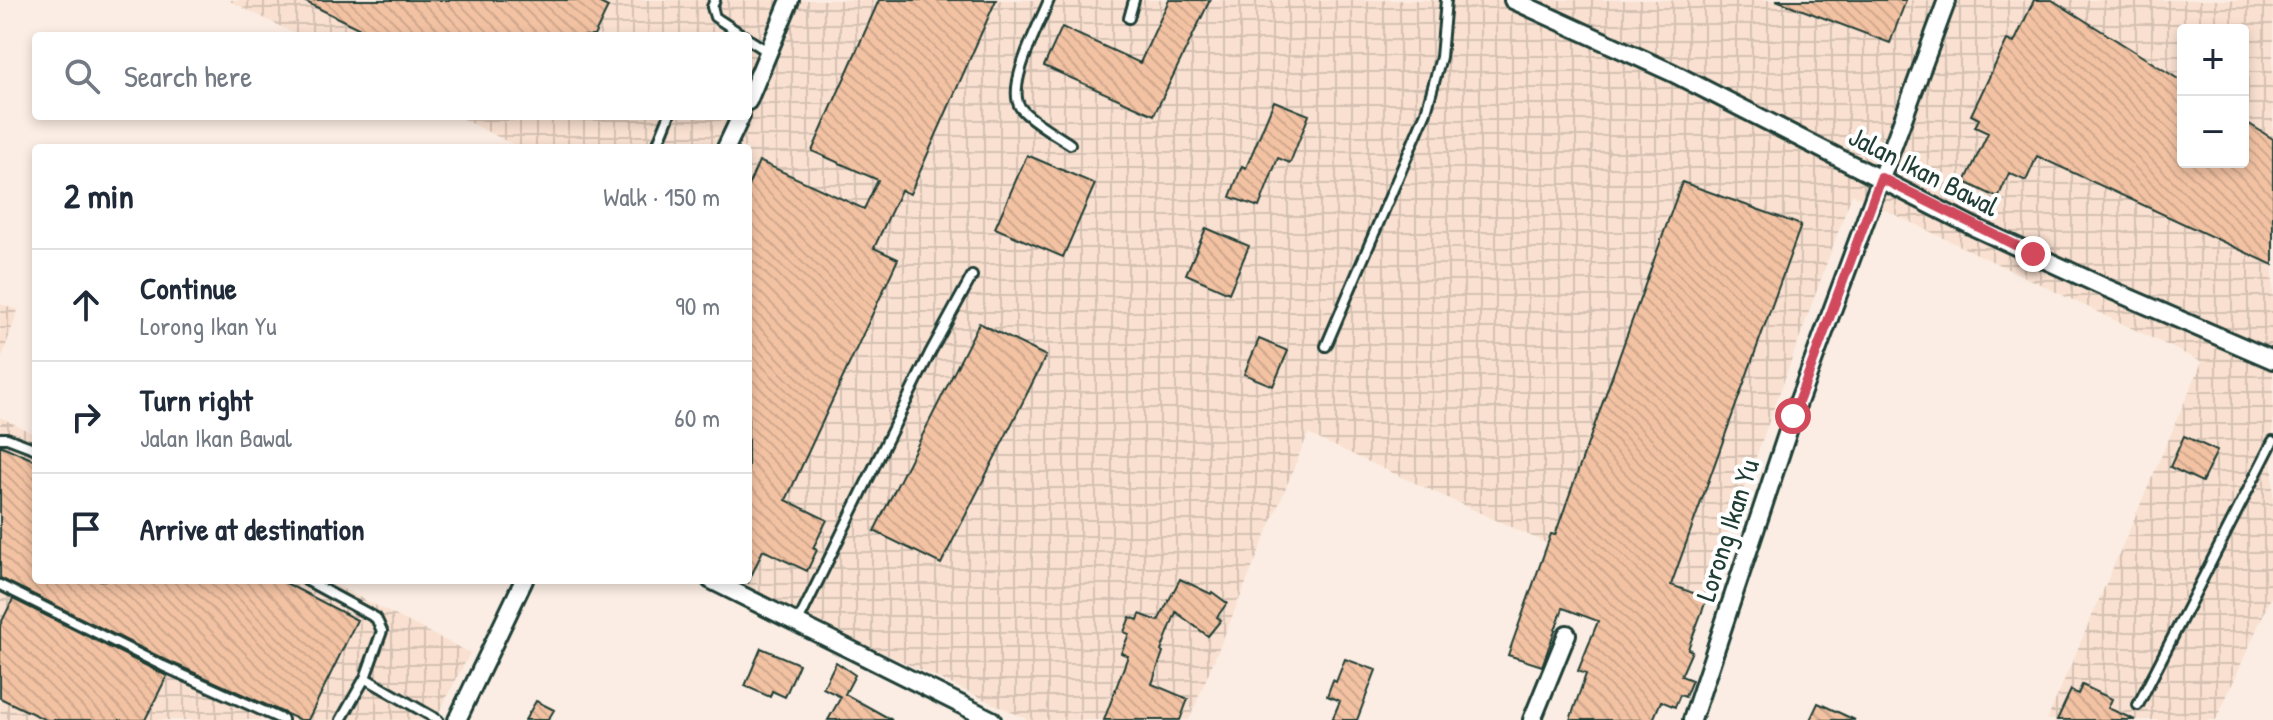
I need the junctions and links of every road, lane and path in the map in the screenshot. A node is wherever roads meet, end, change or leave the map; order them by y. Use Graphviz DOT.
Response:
graph roads {
  1 [pos="715,0"];
  2 [pos="790,0"];
  3 [pos="1049,0"];
  4 [pos="1134,0"];
  5 [pos="1446,0"];
  6 [pos="1513,0"];
  7 [pos="1947,0"];
  8 [pos="1129,18"];
  9 [pos="738,32"];
  10 [pos="752,41"];
  11 [pos="767,51"];
  12 [pos="754,76"];
  13 [pos="667,120"];
  14 [pos="739,120"];
  15 [pos="658,144"];
  16 [pos="728,144"];
  17 [pos="1070,144"];
  18 [pos="1881,178"];
  19 [pos="972,276"];
  20 [pos="1326,346"];
  21 [pos="2273,360"];
  22 [pos="0,438"];
  23 [pos="2273,441"];
  24 [pos="32,447"];
  25 [pos="313,584"];
  26 [pos="522,584"];
  27 [pos="719,584"];
  28 [pos="0,585"];
  29 [pos="797,623"];
  30 [pos="1567,634"];
  31 [pos="365,678"];
  32 [pos="2138,705"];
  33 [pos="283,720"];
  34 [pos="341,720"];
  35 [pos="438,720"];
  36 [pos="457,720"];
  37 [pos="992,720"];
  38 [pos="1532,720"];
  39 [pos="1692,720"];
  1 -- 9 [label="lane"];
  2 -- 11 [label="street"];
  3 -- 17 [label="lane"];
  4 -- 8 [label="lane"];
  5 -- 20 [label="lane"];
  6 -- 18 [label="street, Jalan Ikan Bawal"];
  7 -- 18 [label="street, Lorong Ikan Yu"];
  10 -- 11 [label="lane"];
  11 -- 12 [label="street"];
  13 -- 15 [label="lane"];
  14 -- 16 [label="street"];
  18 -- 21 [label="street, Jalan Ikan Bawal"];
  18 -- 39 [label="street, Lorong Ikan Yu"];
  19 -- 29 [label="lane"];
  22 -- 24 [label="lane"];
  23 -- 32 [label="lane"];
  25 -- 31 [label="lane"];
  26 -- 36 [label="street"];
  27 -- 29 [label="street"];
  28 -- 33 [label="lane"];
  29 -- 37 [label="street"];
  30 -- 38 [label="street"];
  31 -- 34 [label="lane"];
  31 -- 35 [label="lane"];
}
